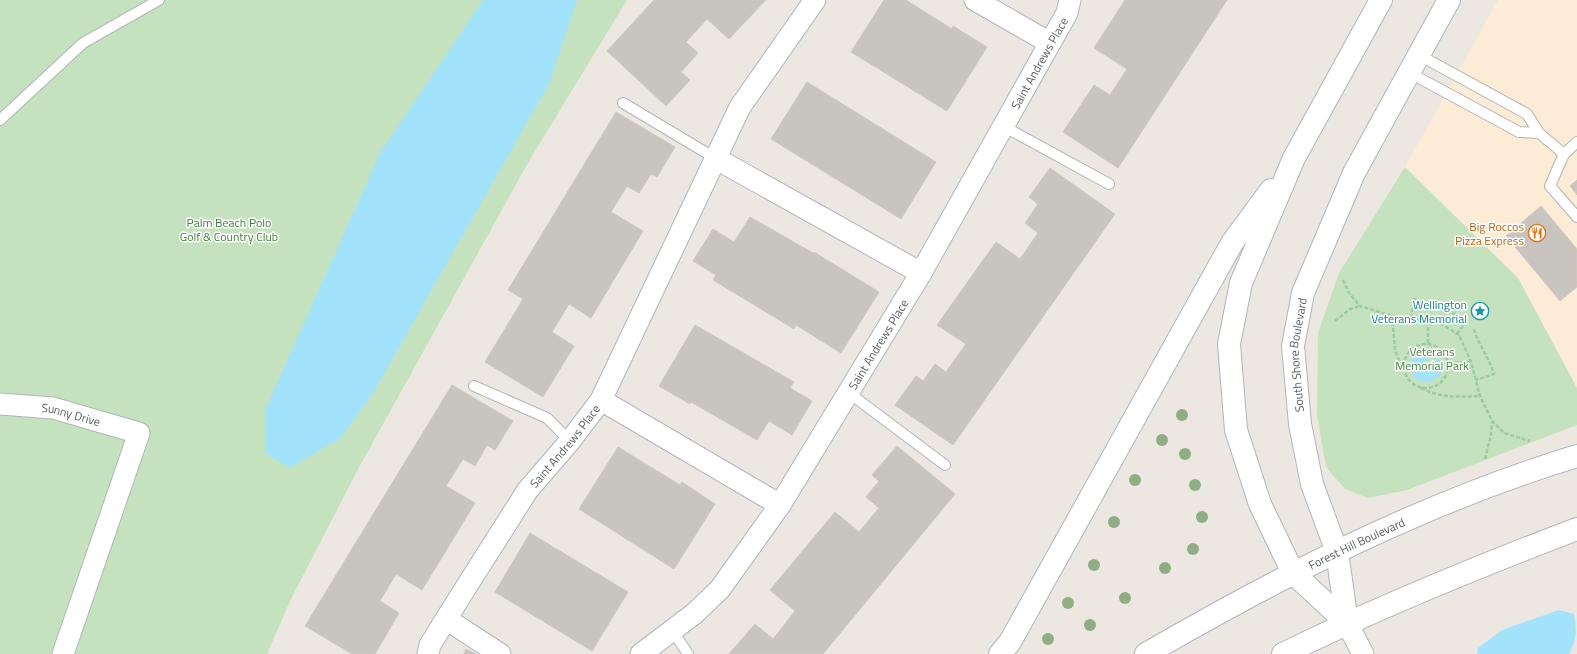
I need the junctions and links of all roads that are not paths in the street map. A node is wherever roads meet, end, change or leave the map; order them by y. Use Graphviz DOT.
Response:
graph roads {
  1 [pos="159,0"];
  2 [pos="815,0"];
  3 [pos="1070,0"];
  4 [pos="1381,0"];
  5 [pos="1449,0"];
  6 [pos="977,1"];
  7 [pos="1050,43"];
  8 [pos="1414,64"];
  9 [pos="623,103"];
  10 [pos="0,120"];
  11 [pos="1003,126"];
  12 [pos="1539,133"];
  13 [pos="1577,142"];
  14 [pos="1564,154"];
  15 [pos="715,158"];
  16 [pos="1294,158"];
  17 [pos="1109,184"];
  18 [pos="1577,217"];
  19 [pos="921,273"];
  20 [pos="474,386"];
  21 [pos="848,393"];
  22 [pos="601,400"];
  23 [pos="0,404"];
  24 [pos="570,441"];
  25 [pos="1577,456"];
  26 [pos="944,465"];
  27 [pos="780,505"];
  28 [pos="1577,530"];
  29 [pos="1337,552"];
  30 [pos="1293,573"];
  31 [pos="446,619"];
  32 [pos="1347,623"];
  33 [pos="672,630"];
  34 [pos="63,654"];
  35 [pos="428,654"];
  36 [pos="500,654"];
  37 [pos="641,654"];
  38 [pos="688,654"];
  39 [pos="1000,654"];
  40 [pos="1146,654"];
  41 [pos="1283,654"];
  42 [pos="1362,654"];
  1 -- 10 [label="lane"];
  2 -- 15 [label="street, Saint Andrews Place"];
  3 -- 7 [label="street, Saint Andrews Place"];
  4 -- 16 [label="main road"];
  5 -- 8 [label="main road, South Shore Boulevard"];
  6 -- 7 [label="street"];
  7 -- 11 [label="street, Saint Andrews Place"];
  8 -- 12 [label="lane"];
  8 -- 12 [label="lane"];
  8 -- 29 [label="main road, South Shore Boulevard"];
  9 -- 15 [label="lane"];
  11 -- 17 [label="lane"];
  11 -- 19 [label="street, Saint Andrews Place"];
  12 -- 14 [label="lane"];
  13 -- 14 [label="lane"];
  14 -- 18 [label="lane"];
  15 -- 19 [label="street"];
  15 -- 22 [label="street, Saint Andrews Place"];
  16 -- 30 [label="main road"];
  16 -- 39 [label="main road"];
  19 -- 21 [label="street, Saint Andrews Place"];
  20 -- 24 [label="lane"];
  21 -- 26 [label="lane"];
  21 -- 27 [label="street, Saint Andrews Place"];
  22 -- 24 [label="street, Saint Andrews Place"];
  22 -- 27 [label="street"];
  23 -- 34 [label="street, Sunny Drive"];
  24 -- 31 [label="street, Saint Andrews Place"];
  25 -- 29 [label="main road, Forest Hill Boulevard"];
  27 -- 33 [label="street, Saint Andrews Place"];
  28 -- 32 [label="main road"];
  29 -- 30 [label="main road, Forest Hill Boulevard"];
  29 -- 32 [label="main road, South Shore Boulevard"];
  30 -- 32 [label="main road"];
  30 -- 40 [label="main road, Forest Hill Boulevard"];
  31 -- 35 [label="street, Saint Andrews Place"];
  31 -- 36 [label="street"];
  32 -- 41 [label="main road"];
  32 -- 42 [label="street"];
  33 -- 37 [label="street, Saint Andrews Place"];
  33 -- 38 [label="lane"];
}
